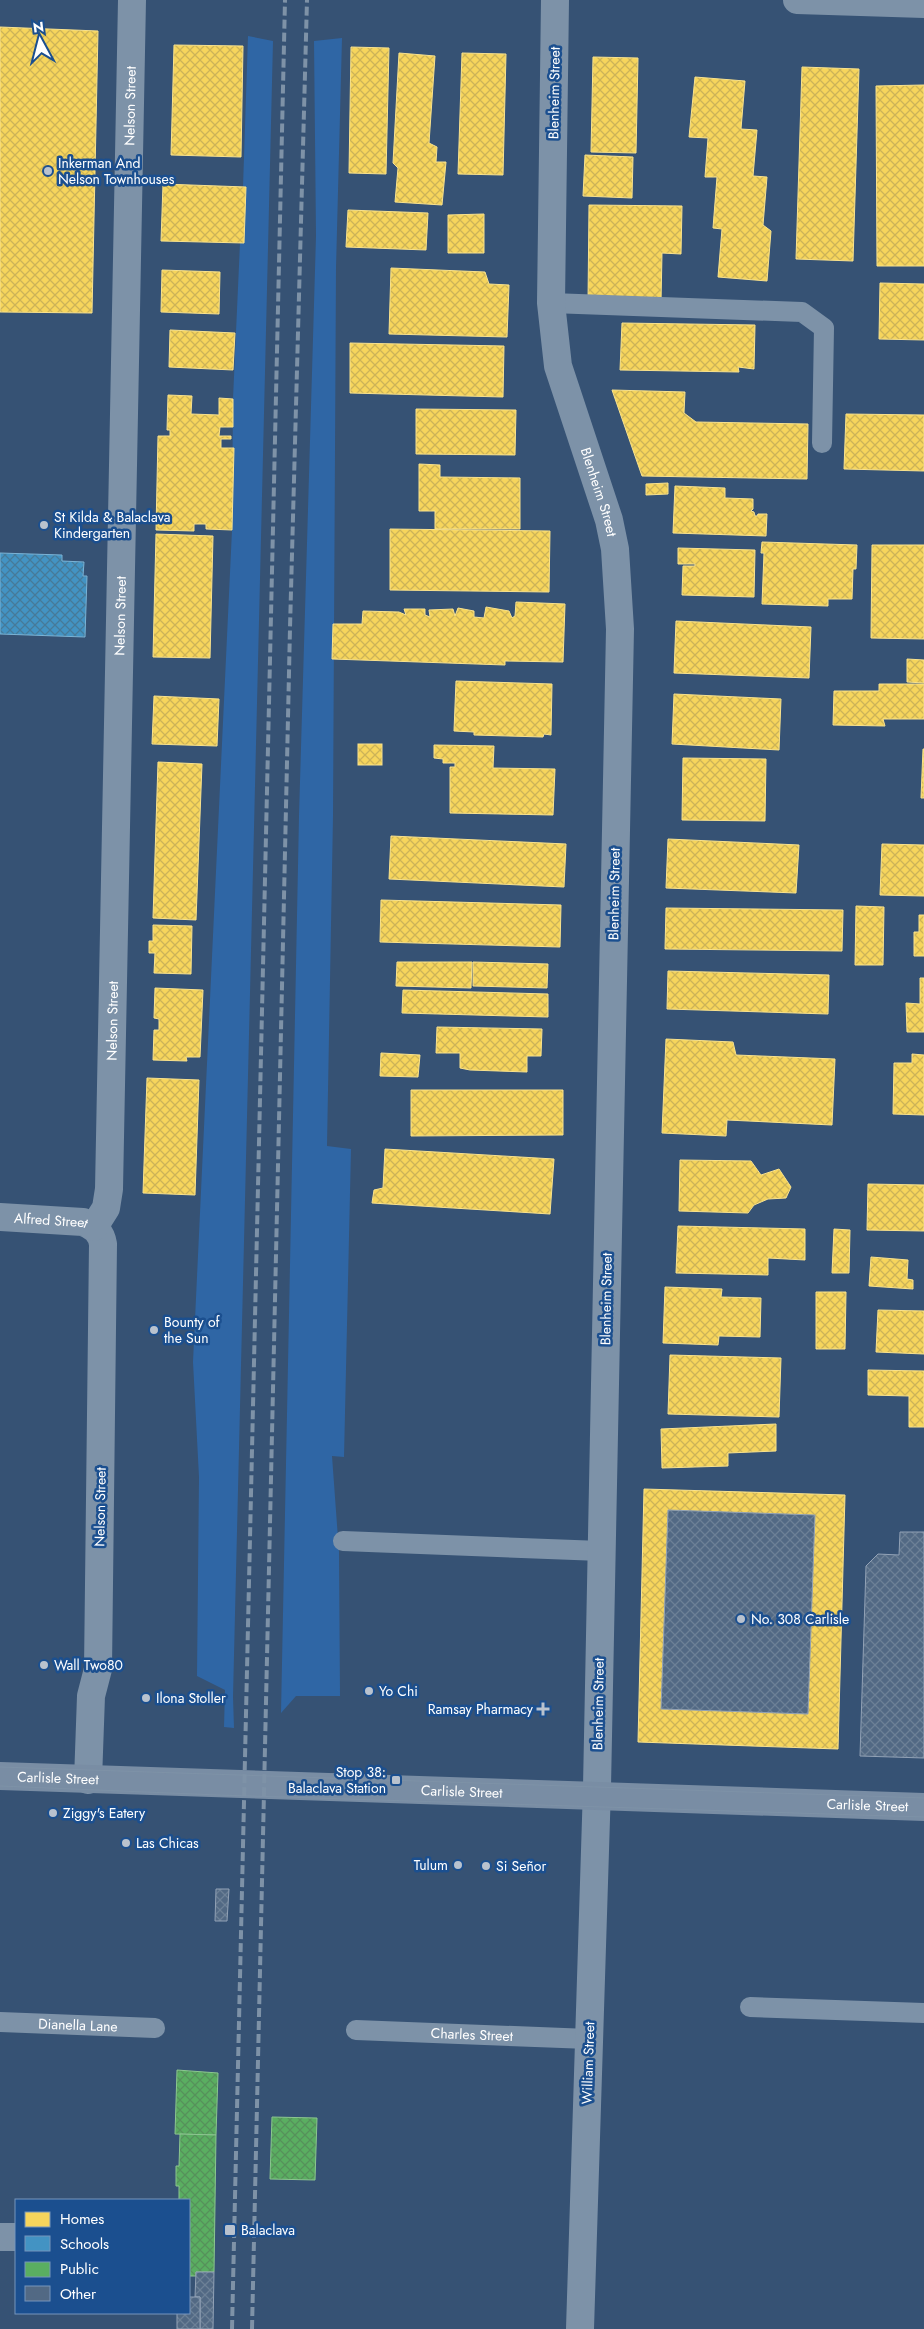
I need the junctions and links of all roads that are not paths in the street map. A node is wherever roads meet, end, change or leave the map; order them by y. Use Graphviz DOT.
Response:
graph roads {
  1 [pos="132,0"];
  2 [pos="554,0"];
  3 [pos="797,0"];
  4 [pos="924,4"];
  5 [pos="550,303"];
  6 [pos="822,444"];
  7 [pos="0,1217"];
  8 [pos="96,1230"];
  9 [pos="343,1542"];
  10 [pos="600,1551"];
  11 [pos="0,1776"];
  12 [pos="88,1780"];
  13 [pos="597,1797"];
  14 [pos="924,1807"];
  15 [pos="750,2007"];
  16 [pos="924,2013"];
  17 [pos="0,2022"];
  18 [pos="155,2028"];
  19 [pos="356,2030"];
  20 [pos="589,2039"];
  21 [pos="0,2237"];
  22 [pos="15,2238"];
  23 [pos="580,2329"];
  1 -- 8 [label="street, Nelson Street"];
  2 -- 5 [label="street, Blenheim Street"];
  3 -- 4 [label="street"];
  5 -- 6 [label="lane"];
  5 -- 10 [label="street, Blenheim Street"];
  7 -- 8 [label="street, Alfred Street"];
  8 -- 12 [label="street, Nelson Street"];
  9 -- 10 [label="lane"];
  10 -- 13 [label="street, Blenheim Street"];
  11 -- 12 [label="main road, Carlisle Street"];
  12 -- 13 [label="main road, Carlisle Street"];
  13 -- 14 [label="main road, Carlisle Street"];
  13 -- 20 [label="street, William Street"];
  15 -- 16 [label="lane"];
  17 -- 18 [label="lane, Dianella Lane"];
  19 -- 20 [label="lane, Charles Street"];
  20 -- 23 [label="street, William Street"];
  21 -- 22 [label="street"];
}
